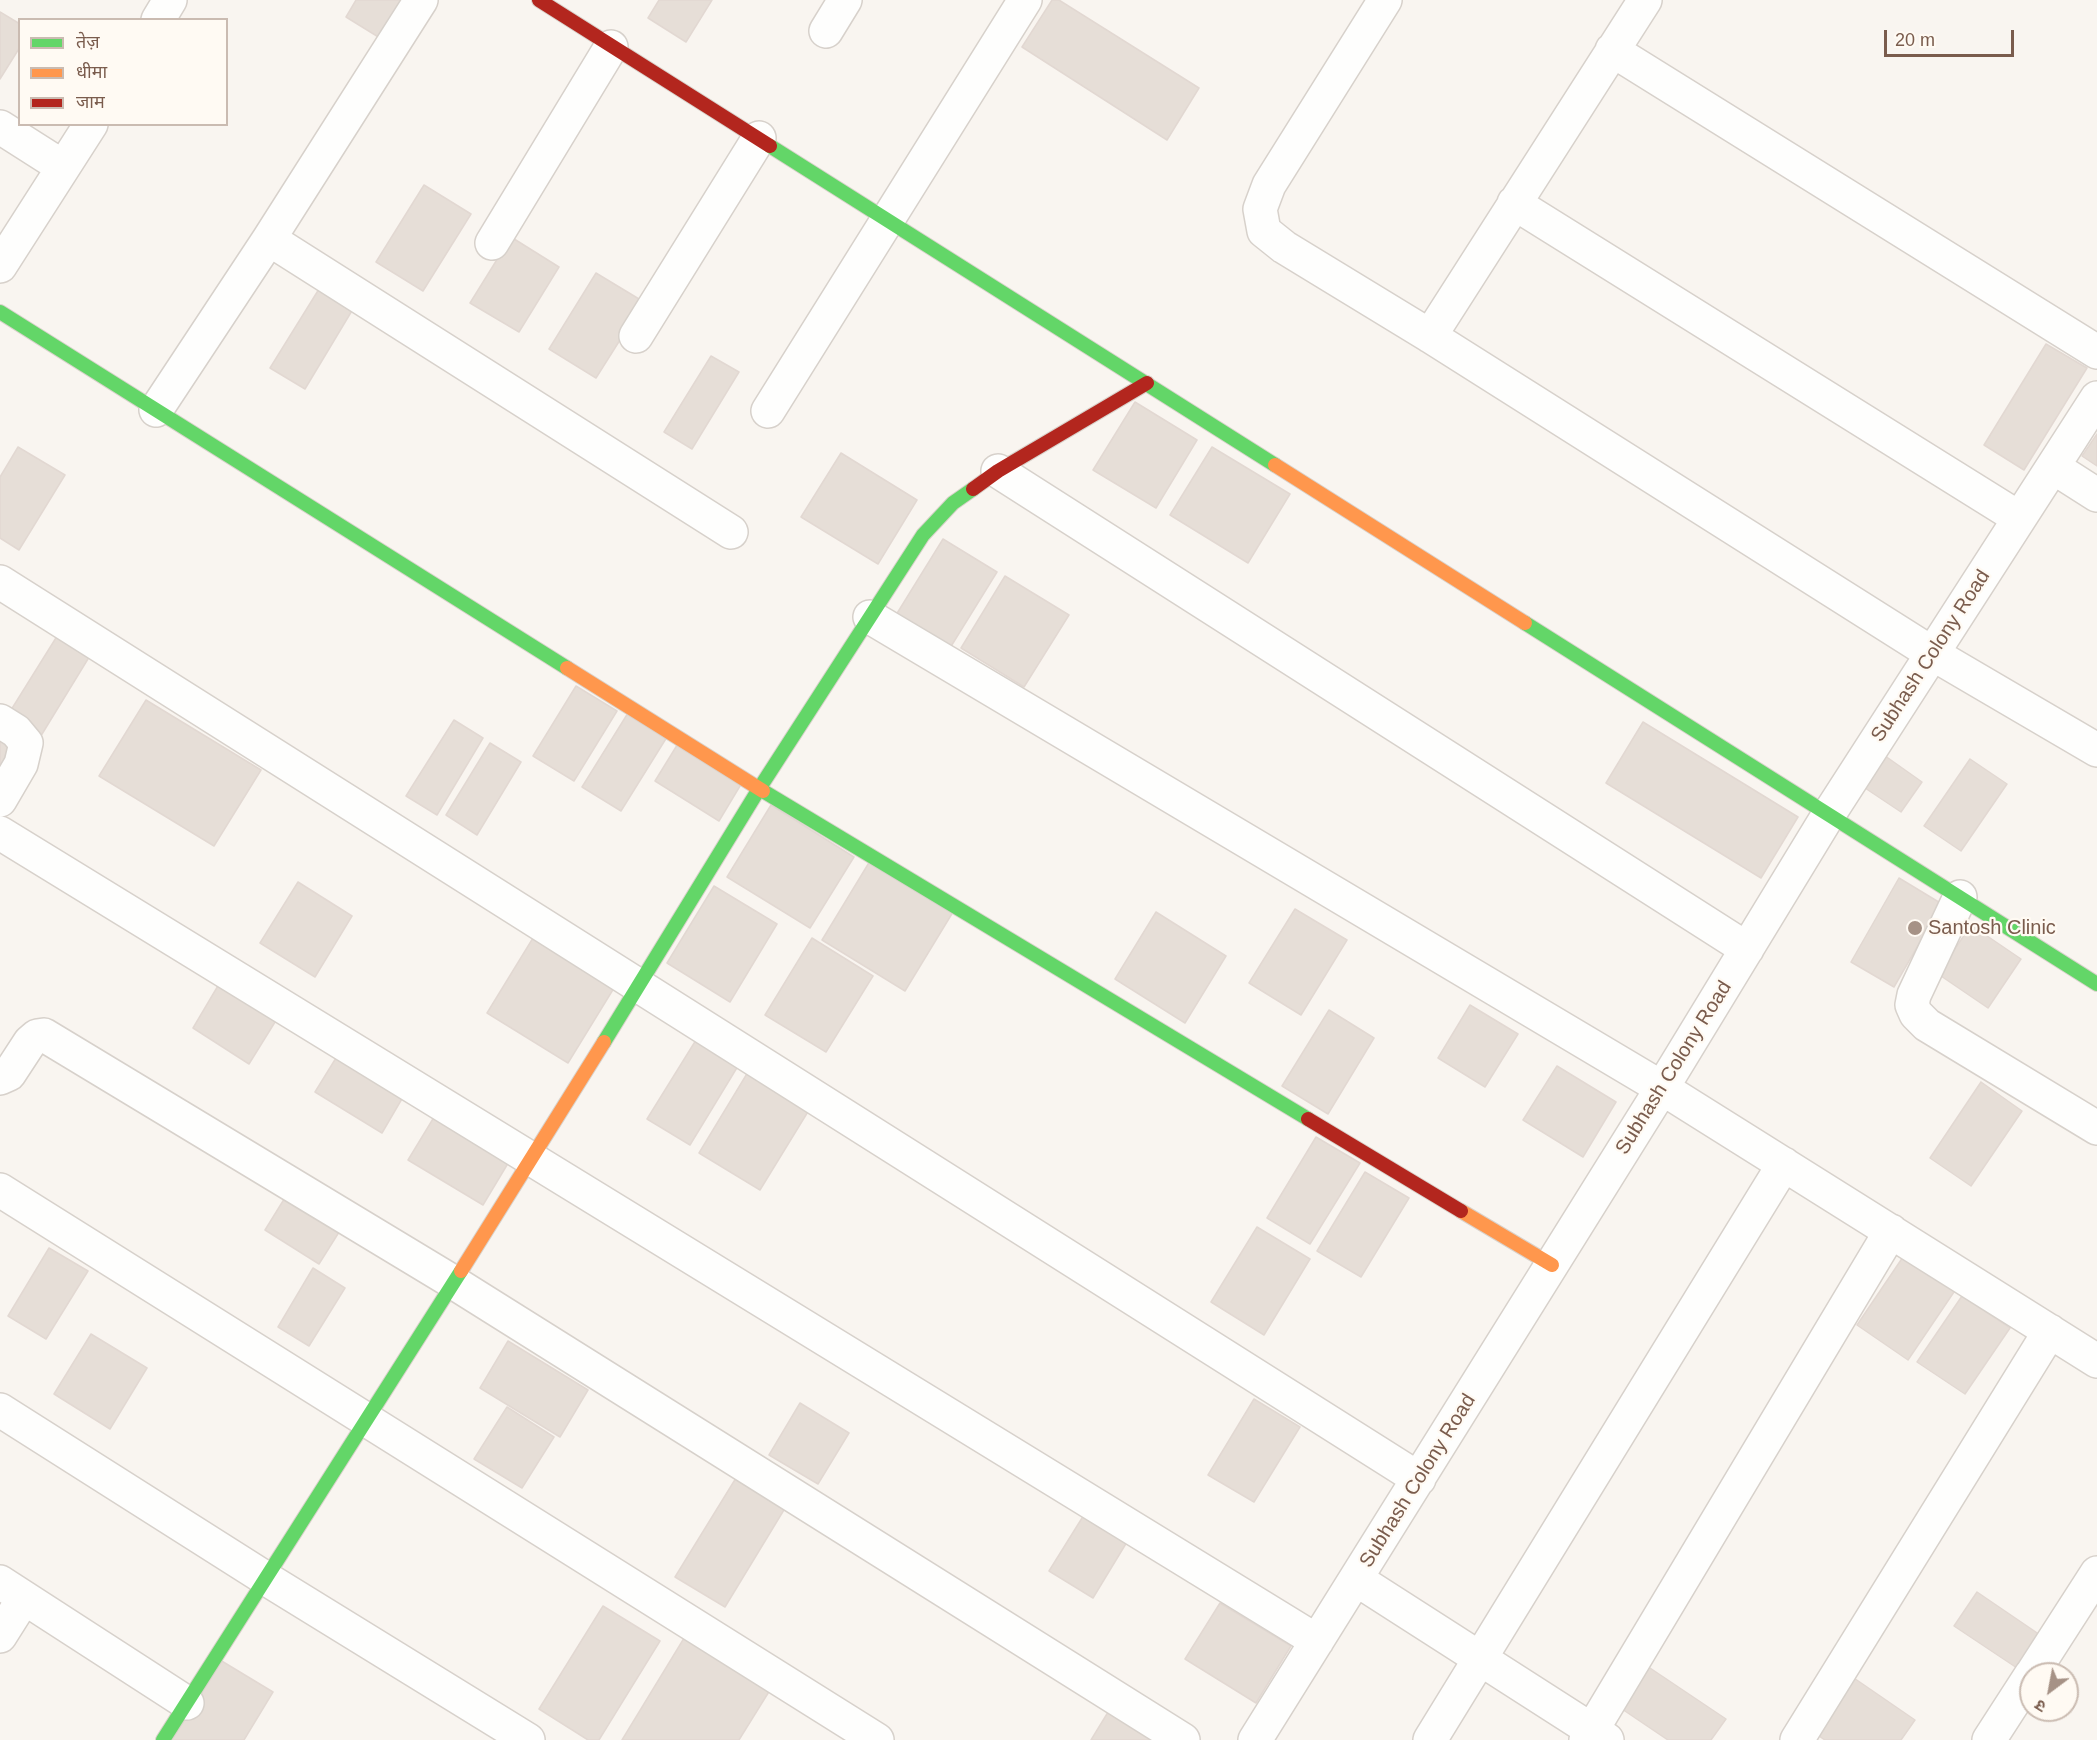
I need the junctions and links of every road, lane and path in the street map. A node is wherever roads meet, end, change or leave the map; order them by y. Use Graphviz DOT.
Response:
graph roads {
  1 [pos="170,0"];
  2 [pos="421,0"];
  3 [pos="539,0"];
  4 [pos="845,0"];
  5 [pos="1025,0"];
  6 [pos="1385,0"];
  7 [pos="1645,0"];
  8 [pos="159,18"];
  9 [pos="826,31"];
  10 [pos="612,47"];
  11 [pos="1612,50"];
  12 [pos="90,126"];
  13 [pos="0,127"];
  14 [pos="759,138"];
  15 [pos="63,167"];
  16 [pos="1514,203"];
  17 [pos="888,220"];
  18 [pos="269,239"];
  19 [pos="492,243"];
  20 [pos="0,266"];
  21 [pos="0,312"];
  22 [pos="636,336"];
  23 [pos="1430,336"];
  24 [pos="2097,352"];
  25 [pos="1147,383"];
  26 [pos="2097,398"];
  27 [pos="156,410"];
  28 [pos="768,411"];
  29 [pos="2053,467"];
  30 [pos="998,471"];
  31 [pos="2097,495"];
  32 [pos="2019,518"];
  33 [pos="731,532"];
  34 [pos="0,582"];
  35 [pos="870,617"];
  36 [pos="1933,654"];
  37 [pos="0,720"];
  38 [pos="2097,750"];
  39 [pos="759,789"];
  40 [pos="0,800"];
  41 [pos="1829,814"];
  42 [pos="0,833"];
  43 [pos="1960,897"];
  44 [pos="1746,949"];
  45 [pos="2097,984"];
  46 [pos="639,986"];
  47 [pos="0,1078"];
  48 [pos="1662,1088"];
  49 [pos="2097,1128"];
  50 [pos="532,1159"];
  51 [pos="1784,1164"];
  52 [pos="0,1190"];
  53 [pos="1891,1231"];
  54 [pos="1552,1265"];
  55 [pos="453,1282"];
  56 [pos="2050,1331"];
  57 [pos="2097,1361"];
  58 [pos="0,1410"];
  59 [pos="366,1420"];
  60 [pos="1419,1479"];
  61 [pos="2097,1573"];
  62 [pos="265,1578"];
  63 [pos="1356,1579"];
  64 [pos="12,1590"];
  65 [pos="0,1636"];
  66 [pos="1317,1641"];
  67 [pos="1480,1659"];
  68 [pos="2039,1662"];
  69 [pos="2019,1693"];
  70 [pos="187,1703"];
  71 [pos="1595,1737"];
  72 [pos="163,1740"];
  73 [pos="528,1740"];
  74 [pos="878,1740"];
  75 [pos="1183,1740"];
  76 [pos="1255,1740"];
  77 [pos="1430,1740"];
  78 [pos="1797,1740"];
  79 [pos="1989,1740"];
  1 -- 8 [label="street"];
  2 -- 18 [label="street"];
  3 -- 10 [label="street"];
  4 -- 9 [label="street"];
  5 -- 17 [label="street"];
  6 -- 23 [label="street"];
  7 -- 11 [label="street"];
  10 -- 14 [label="street"];
  10 -- 19 [label="street"];
  11 -- 16 [label="street"];
  11 -- 24 [label="street"];
  12 -- 15 [label="street"];
  13 -- 15 [label="street"];
  14 -- 17 [label="street"];
  14 -- 22 [label="street"];
  15 -- 20 [label="street"];
  16 -- 23 [label="street"];
  16 -- 32 [label="street"];
  17 -- 25 [label="street"];
  17 -- 28 [label="street"];
  18 -- 27 [label="street"];
  18 -- 33 [label="street"];
  21 -- 27 [label="street"];
  23 -- 36 [label="street"];
  25 -- 30 [label="street"];
  25 -- 41 [label="street"];
  26 -- 29 [label="street, Subhash Colony Road"];
  27 -- 39 [label="street"];
  29 -- 31 [label="street"];
  29 -- 32 [label="street, Subhash Colony Road"];
  30 -- 35 [label="street"];
  30 -- 44 [label="street"];
  32 -- 36 [label="street, Subhash Colony Road"];
  34 -- 46 [label="street"];
  35 -- 39 [label="street"];
  35 -- 48 [label="street"];
  36 -- 38 [label="street"];
  36 -- 41 [label="street, Subhash Colony Road"];
  37 -- 40 [label="street"];
  39 -- 46 [label="street"];
  39 -- 54 [label="street"];
  41 -- 43 [label="street"];
  41 -- 44 [label="street, Subhash Colony Road"];
  42 -- 50 [label="street"];
  43 -- 45 [label="street"];
  43 -- 49 [label="street"];
  44 -- 48 [label="street, Subhash Colony Road"];
  46 -- 50 [label="street"];
  46 -- 60 [label="street"];
  47 -- 55 [label="street"];
  48 -- 51 [label="street"];
  48 -- 54 [label="street, Subhash Colony Road"];
  50 -- 55 [label="street"];
  50 -- 66 [label="street"];
  51 -- 53 [label="street"];
  51 -- 67 [label="street"];
  52 -- 59 [label="street"];
  53 -- 56 [label="street"];
  53 -- 71 [label="street"];
  54 -- 60 [label="street, Subhash Colony Road"];
  55 -- 59 [label="street"];
  55 -- 75 [label="street"];
  56 -- 57 [label="street"];
  56 -- 78 [label="street"];
  58 -- 62 [label="street"];
  59 -- 62 [label="street"];
  59 -- 74 [label="street"];
  60 -- 63 [label="street, Subhash Colony Road"];
  61 -- 68 [label="street"];
  62 -- 70 [label="street"];
  62 -- 73 [label="street"];
  63 -- 66 [label="street, Subhash Colony Road"];
  63 -- 67 [label="street"];
  64 -- 65 [label="street"];
  64 -- 70 [label="street"];
  66 -- 76 [label="street, Subhash Colony Road"];
  67 -- 71 [label="street"];
  67 -- 77 [label="street"];
  69 -- 79 [label="street"];
  70 -- 72 [label="street"];
}
